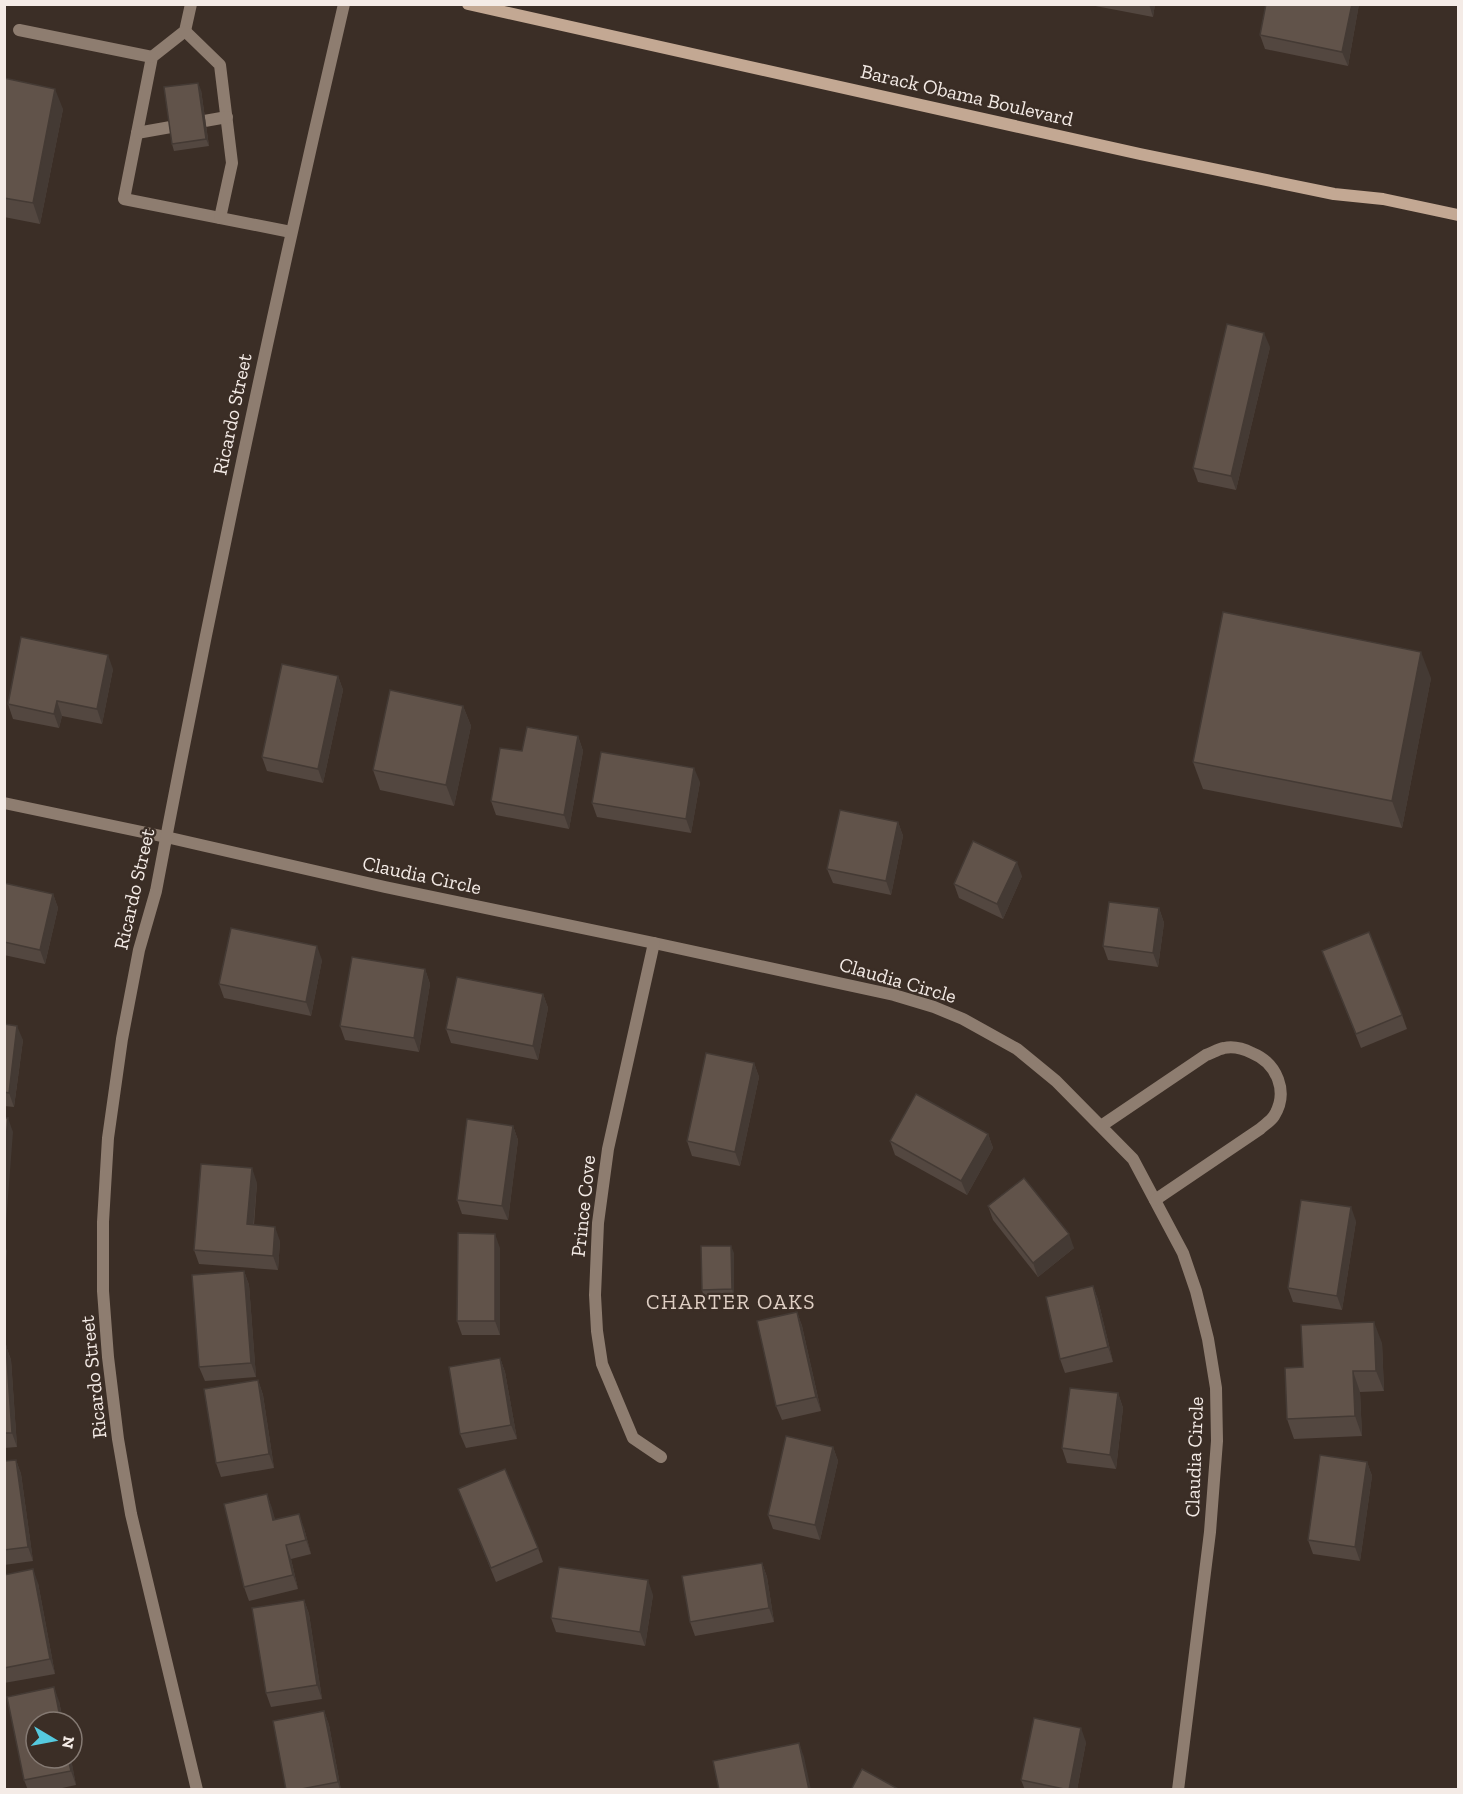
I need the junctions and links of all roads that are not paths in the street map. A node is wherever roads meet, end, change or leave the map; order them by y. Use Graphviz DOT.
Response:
graph roads {
  1 [pos="191,4"];
  2 [pos="344,4"];
  3 [pos="468,4"];
  4 [pos="19,30"];
  5 [pos="184,31"];
  6 [pos="152,57"];
  7 [pos="226,117"];
  8 [pos="137,133"];
  9 [pos="1458,215"];
  10 [pos="220,218"];
  11 [pos="291,232"];
  12 [pos="4,803"];
  13 [pos="166,837"];
  14 [pos="654,943"];
  15 [pos="1101,1126"];
  16 [pos="1155,1200"];
  17 [pos="661,1457"];
  18 [pos="197,1790"];
  19 [pos="1178,1790"];
  1 -- 5 [label="street"];
  2 -- 11 [label="street, Ricardo Street"];
  3 -- 9 [label="main road, Barack Obama Boulevard"];
  4 -- 6 [label="street"];
  5 -- 6 [label="street"];
  5 -- 7 [label="street"];
  6 -- 8 [label="street"];
  7 -- 8 [label="street"];
  7 -- 10 [label="street"];
  8 -- 10 [label="street"];
  10 -- 11 [label="street"];
  11 -- 13 [label="street, Ricardo Street"];
  12 -- 13 [label="street, Claudia Circle"];
  13 -- 14 [label="street, Claudia Circle"];
  13 -- 18 [label="street, Ricardo Street"];
  14 -- 15 [label="street, Claudia Circle"];
  14 -- 17 [label="street, Prince Cove"];
  15 -- 16 [label="street, Claudia Circle"];
  15 -- 16 [label="street"];
  16 -- 19 [label="street, Claudia Circle"];
}
